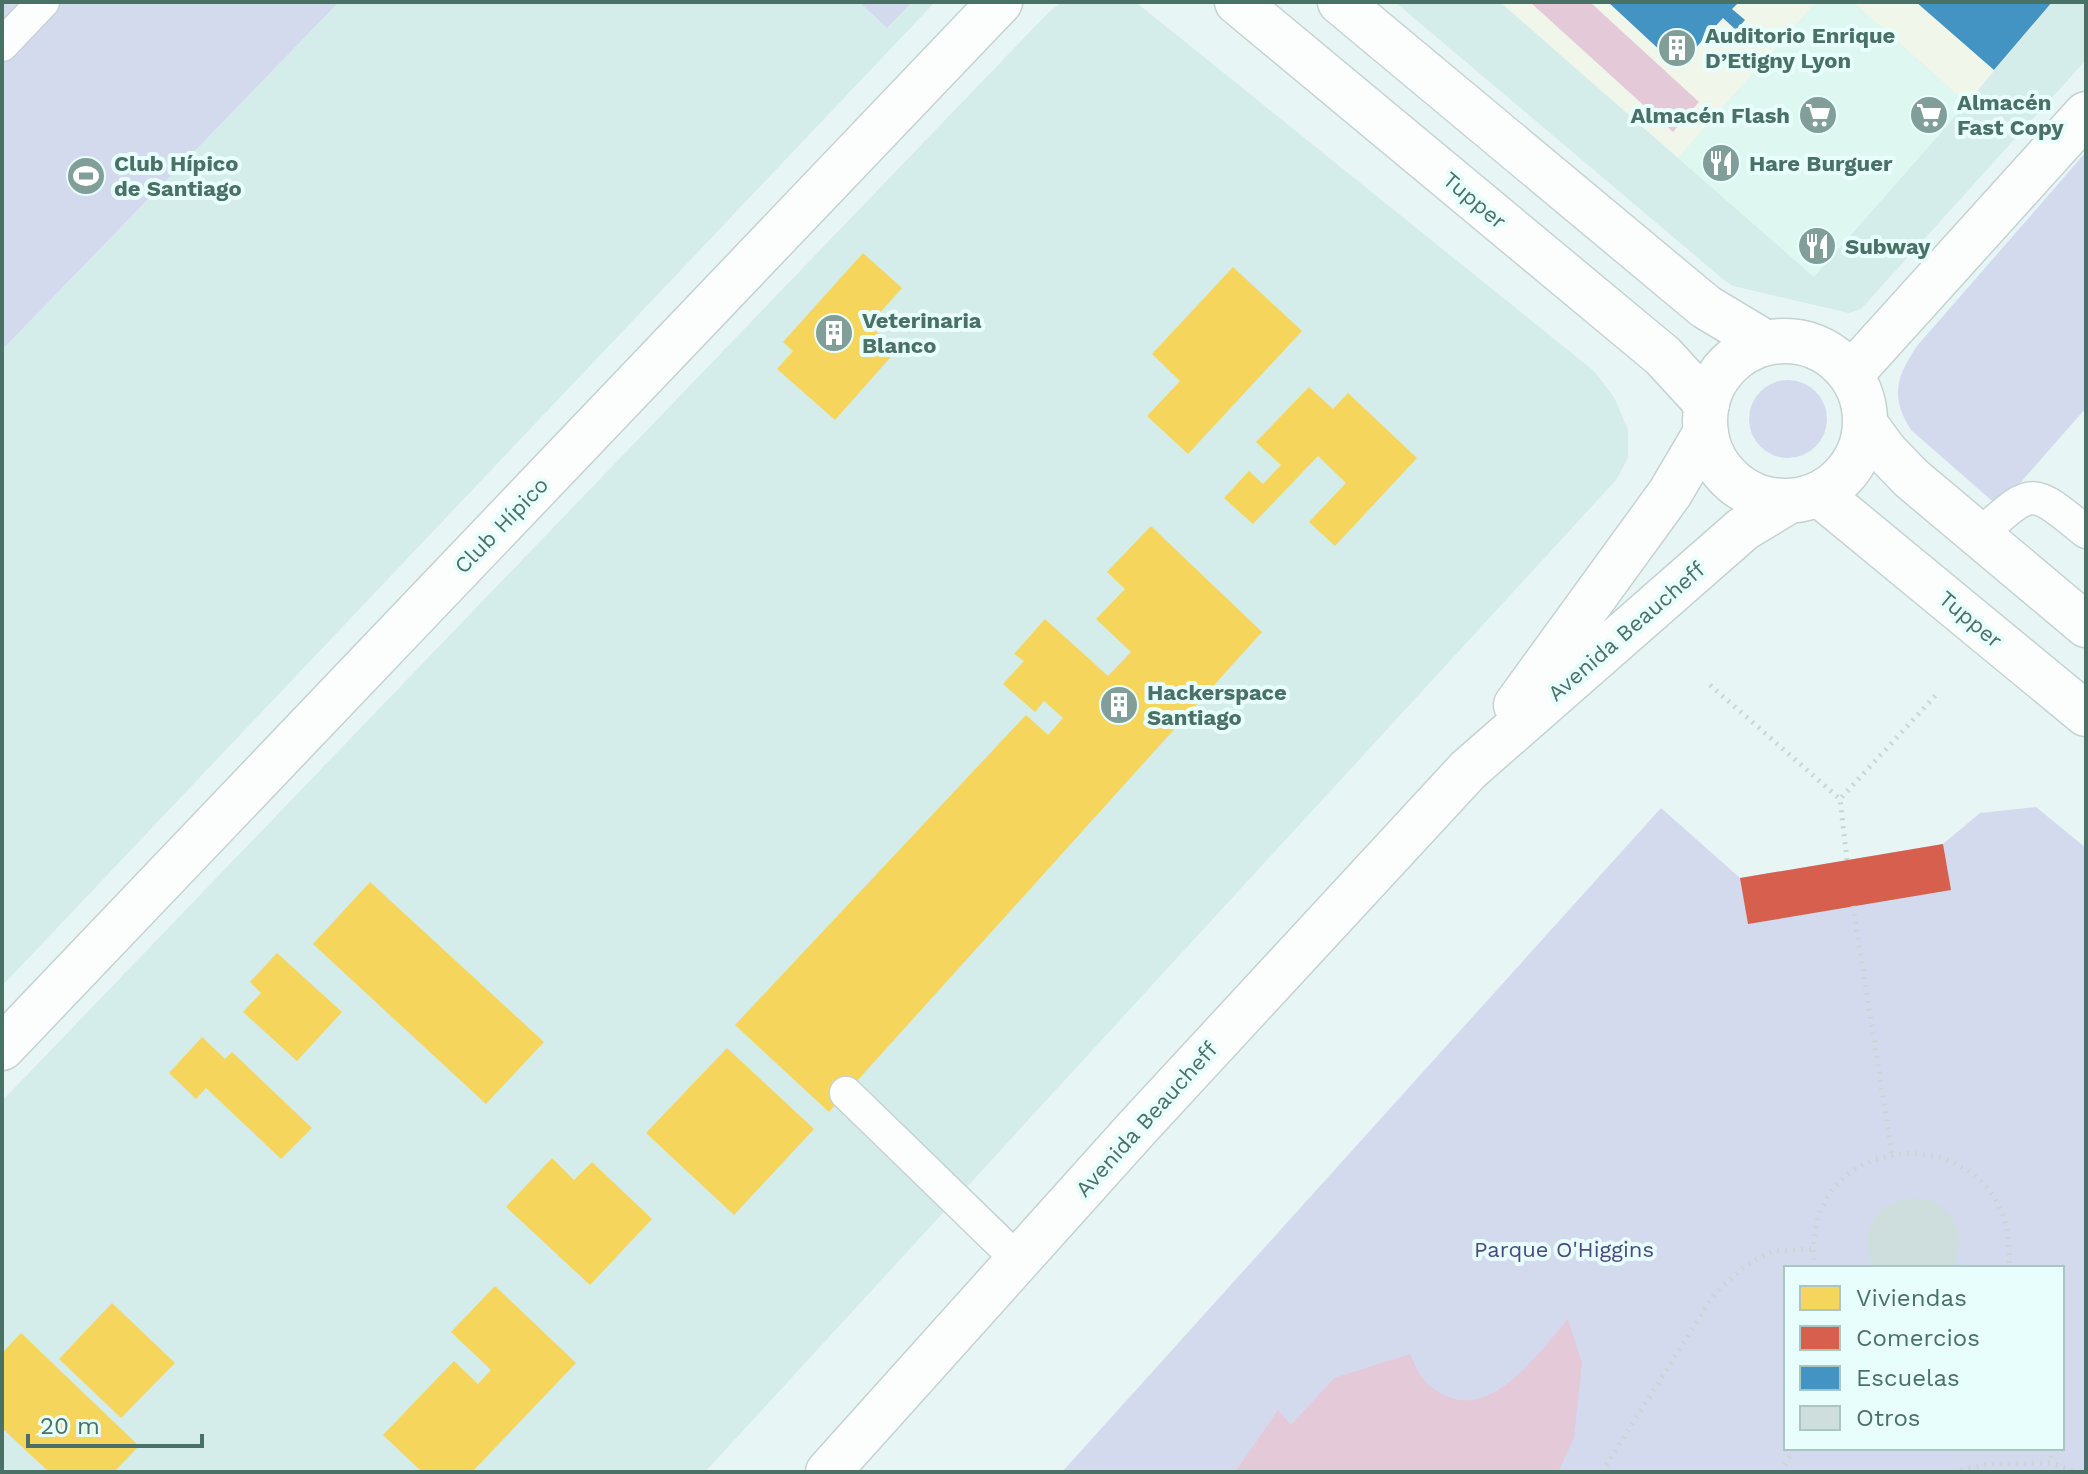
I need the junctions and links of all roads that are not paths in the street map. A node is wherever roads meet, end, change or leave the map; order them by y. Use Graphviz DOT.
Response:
graph roads {
  1 [pos="43,2"];
  2 [pos="1000,2"];
  3 [pos="1237,2"];
  4 [pos="1340,2"];
  5 [pos="2,45"];
  6 [pos="2086,114"];
  7 [pos="1766,343"];
  8 [pos="1851,374"];
  9 [pos="1706,418"];
  10 [pos="1866,425"];
  11 [pos="1804,498"];
  12 [pos="2086,532"];
  13 [pos="1979,535"];
  14 [pos="2086,625"];
  15 [pos="2086,714"];
  16 [pos="1468,770"];
  17 [pos="2,1048"];
  18 [pos="846,1093"];
  19 [pos="1018,1260"];
  20 [pos="828,1472"];
  1 -- 5 [label="lane"];
  2 -- 17 [label="main road, Club Hípico"];
  3 -- 9 [label="main road, Tupper"];
  4 -- 7 [label="main road"];
  6 -- 8 [label="main road"];
  7 -- 8 [label="main road"];
  7 -- 9 [label="main road"];
  8 -- 10 [label="main road"];
  9 -- 11 [label="main road"];
  9 -- 16 [label="main road, Avenida Beaucheff"];
  10 -- 11 [label="main road"];
  10 -- 13 [label="main road"];
  11 -- 15 [label="main road, Tupper"];
  11 -- 16 [label="main road, Avenida Beaucheff"];
  12 -- 13 [label="lane"];
  13 -- 14 [label="main road"];
  16 -- 19 [label="main road, Avenida Beaucheff"];
  18 -- 19 [label="lane"];
  19 -- 20 [label="main road, Avenida Beaucheff"];
}
